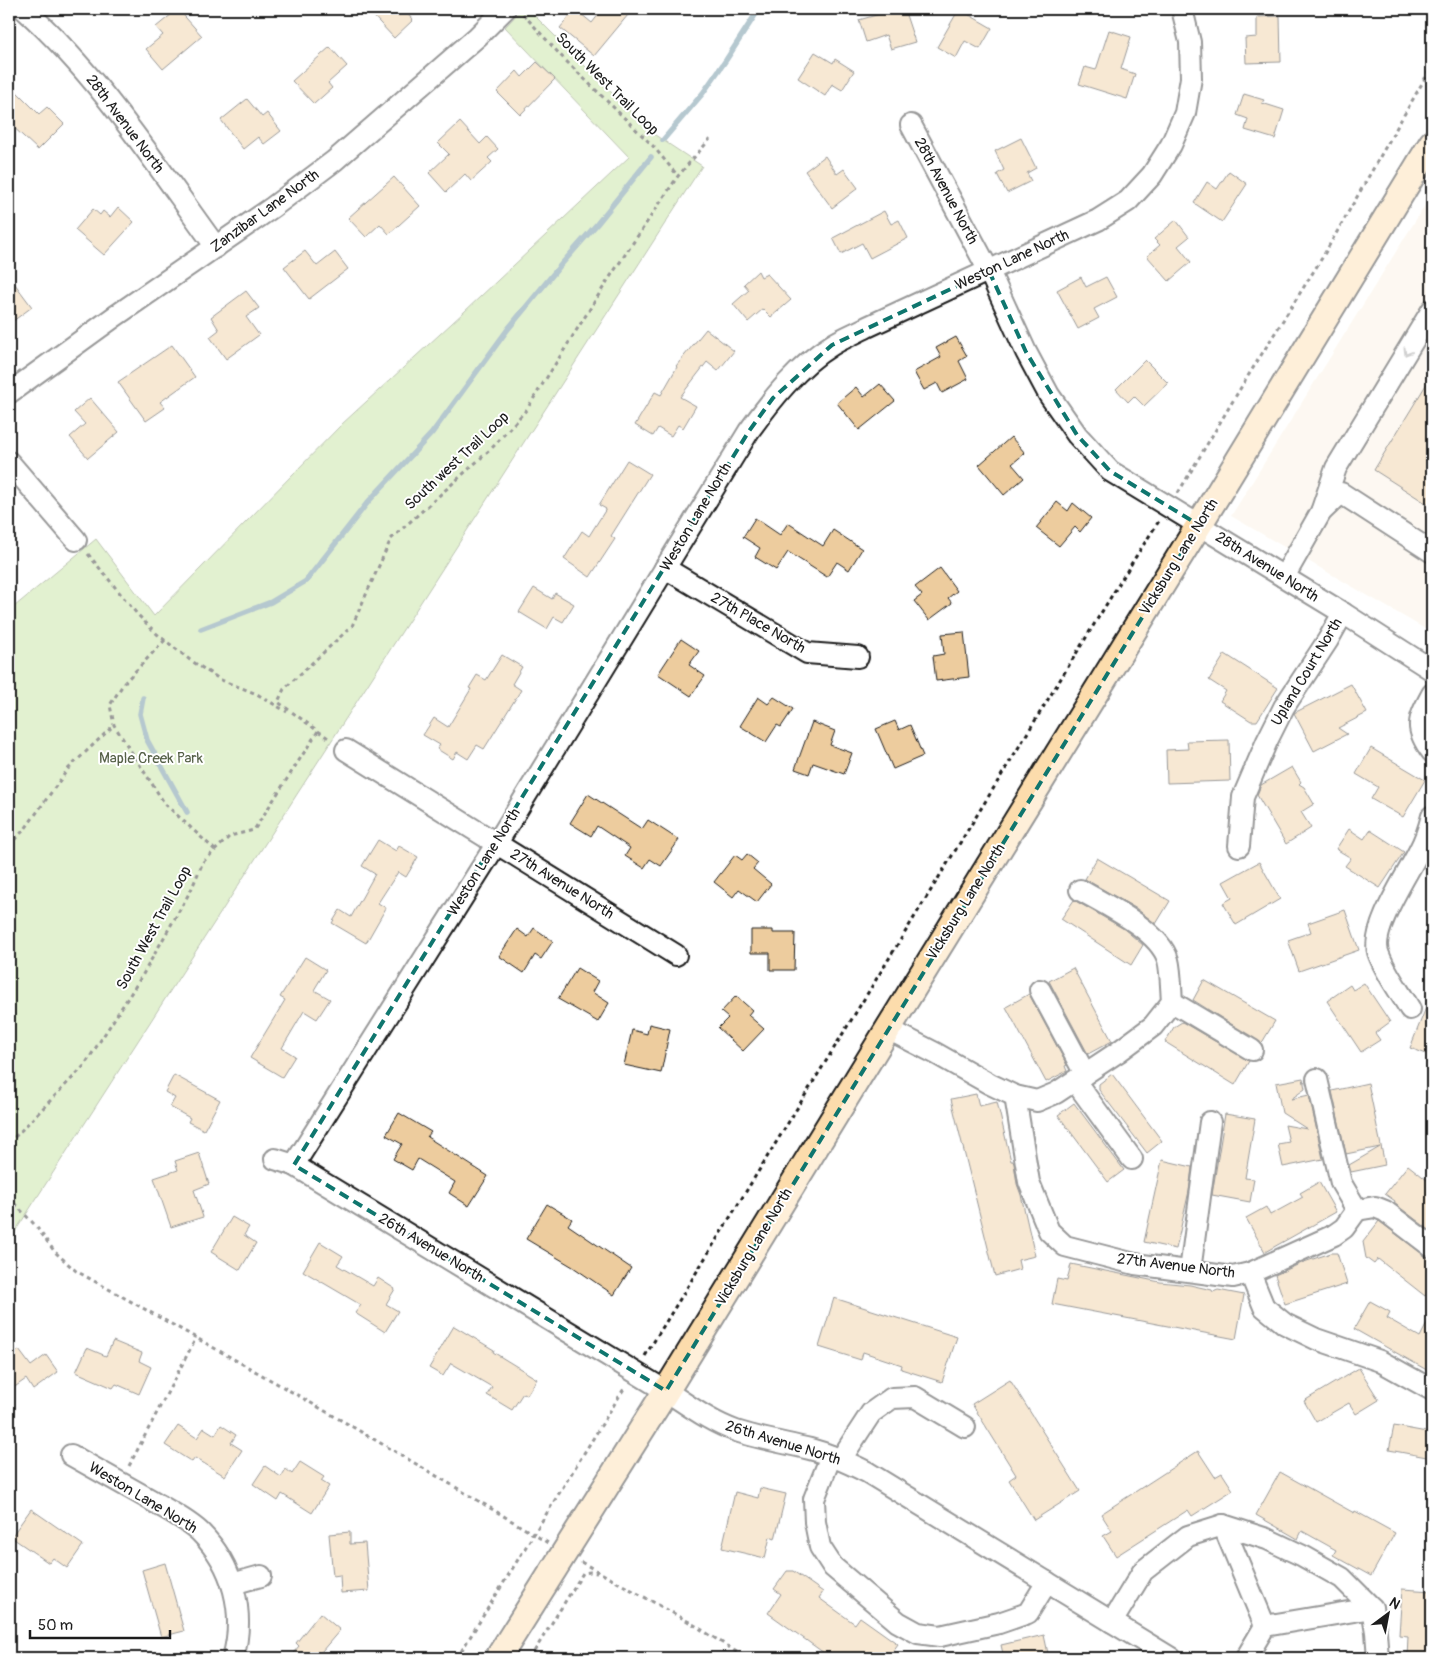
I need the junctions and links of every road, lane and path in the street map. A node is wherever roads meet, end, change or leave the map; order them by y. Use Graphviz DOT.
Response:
graph roads {
  1 [pos="24,9"];
  2 [pos="505,9"];
  3 [pos="518,9"];
  4 [pos="1182,9"];
  5 [pos="1432,66"];
  6 [pos="911,125"];
  7 [pos="710,139"];
  8 [pos="1432,143"];
  9 [pos="678,176"];
  10 [pos="216,247"];
  11 [pos="989,271"];
  12 [pos="1432,310"];
  13 [pos="9,393"];
  14 [pos="9,462"];
  15 [pos="1169,506"];
  16 [pos="1321,512"];
  17 [pos="1199,525"];
  18 [pos="76,540"];
  19 [pos="1432,552"];
  20 [pos="665,568"];
  21 [pos="1284,577"];
  22 [pos="1343,613"];
  23 [pos="165,640"];
  24 [pos="858,657"];
  25 [pos="1430,664"];
  26 [pos="1432,694"];
  27 [pos="114,725"];
  28 [pos="318,731"];
  29 [pos="346,750"];
  30 [pos="1432,752"];
  31 [pos="1432,816"];
  32 [pos="497,844"];
  33 [pos="9,845"];
  34 [pos="1239,846"];
  35 [pos="215,850"];
  36 [pos="1080,890"];
  37 [pos="676,955"];
  38 [pos="1040,990"];
  39 [pos="1172,1002"];
  40 [pos="1410,1009"];
  41 [pos="888,1029"];
  42 [pos="1252,1050"];
  43 [pos="1080,1078"];
  44 [pos="1317,1078"];
  45 [pos="1015,1096"];
  46 [pos="1210,1122"];
  47 [pos="9,1143"];
  48 [pos="275,1159"];
  49 [pos="1132,1159"];
  50 [pos="294,1165"];
  51 [pos="9,1198"];
  52 [pos="1356,1210"];
  53 [pos="1432,1247"];
  54 [pos="1190,1271"];
  55 [pos="1250,1273"];
  56 [pos="196,1338"];
  57 [pos="635,1372"];
  58 [pos="1432,1390"];
  59 [pos="666,1391"];
  60 [pos="965,1427"];
  61 [pos="71,1455"];
  62 [pos="836,1458"];
  63 [pos="120,1483"];
  64 [pos="1223,1525"];
  65 [pos="534,1534"];
  66 [pos="564,1552"];
  67 [pos="600,1573"];
  68 [pos="261,1576"];
  69 [pos="1047,1582"];
  70 [pos="232,1584"];
  71 [pos="1372,1608"];
  72 [pos="1112,1622"];
  73 [pos="1265,1626"];
  74 [pos="233,1658"];
  75 [pos="457,1658"];
  76 [pos="498,1658"];
  77 [pos="530,1658"];
  78 [pos="746,1658"];
  79 [pos="1171,1658"];
  80 [pos="1246,1658"];
  81 [pos="1378,1658"];
  1 -- 10 [label="street, 28th Avenue North"];
  2 -- 10 [label="street, Zanzibar Lane North"];
  3 -- 9 [label="path, South West Trail Loop"];
  4 -- 11 [label="street, Weston Lane North"];
  5 -- 15 [label="path"];
  6 -- 11 [label="street, 28th Avenue North"];
  7 -- 9 [label="path, South west Trail Loop"];
  8 -- 17 [label="main road, Vicksburg Lane North"];
  9 -- 28 [label="path, South west Trail Loop"];
  10 -- 13 [label="street, Zanzibar Lane North"];
  11 -- 15 [label="street, 28th Avenue North"];
  11 -- 20 [label="street, Weston Lane North"];
  12 -- 16 [label="street, one-way"];
  14 -- 18 [label="street"];
  15 -- 17 [label="street, 28th Avenue North"];
  15 -- 57 [label="path"];
  16 -- 19 [label="street"];
  16 -- 21 [label="street"];
  17 -- 21 [label="street, 28th Avenue North"];
  17 -- 41 [label="main road, Vicksburg Lane North"];
  18 -- 23 [label="path"];
  20 -- 24 [label="street, 27th Place North"];
  20 -- 32 [label="street, Weston Lane North"];
  21 -- 22 [label="street, 28th Avenue North"];
  22 -- 25 [label="street, 28th Avenue North"];
  22 -- 34 [label="street, Upland Court North"];
  23 -- 27 [label="path"];
  23 -- 28 [label="path"];
  26 -- 30 [label="street"];
  27 -- 33 [label="path"];
  27 -- 35 [label="path"];
  28 -- 29 [label="path"];
  28 -- 35 [label="path, South West Trail Loop"];
  29 -- 32 [label="street, 27th Avenue North"];
  31 -- 40 [label="street"];
  32 -- 37 [label="street, 27th Avenue North"];
  32 -- 50 [label="street, Weston Lane North"];
  35 -- 47 [label="path, South West Trail Loop"];
  36 -- 39 [label="street"];
  38 -- 43 [label="street"];
  39 -- 42 [label="street"];
  39 -- 43 [label="street"];
  41 -- 45 [label="street"];
  41 -- 59 [label="main road, Vicksburg Lane North"];
  43 -- 45 [label="street"];
  43 -- 49 [label="street"];
  44 -- 52 [label="street"];
  45 -- 54 [label="street, 27th Avenue North"];
  46 -- 54 [label="street"];
  48 -- 50 [label="street, 26th Avenue North"];
  50 -- 57 [label="street, 26th Avenue North"];
  51 -- 56 [label="path"];
  52 -- 53 [label="street"];
  52 -- 55 [label="street"];
  54 -- 55 [label="street, 27th Avenue North"];
  55 -- 58 [label="street, 27th Avenue North"];
  56 -- 63 [label="path"];
  56 -- 65 [label="path"];
  57 -- 59 [label="street, 26th Avenue North"];
  57 -- 65 [label="path"];
  59 -- 62 [label="street, 26th Avenue North"];
  59 -- 66 [label="main road, Vicksburg Lane North"];
  60 -- 62 [label="street"];
  61 -- 63 [label="street, Weston Lane North"];
  62 -- 69 [label="street, 26th Avenue North"];
  62 -- 69 [label="street"];
  63 -- 70 [label="street, Weston Lane North"];
  64 -- 71 [label="street"];
  64 -- 72 [label="street"];
  64 -- 73 [label="street"];
  65 -- 66 [label="path"];
  65 -- 75 [label="path"];
  66 -- 67 [label="path"];
  66 -- 76 [label="main road, Vicksburg Lane North"];
  67 -- 77 [label="path"];
  67 -- 78 [label="path"];
  68 -- 70 [label="street"];
  69 -- 72 [label="street, 26th Avenue North"];
  70 -- 74 [label="street, Weston Lane North"];
  71 -- 73 [label="street"];
  71 -- 81 [label="street"];
  72 -- 79 [label="street, 26th Avenue North"];
  73 -- 80 [label="street"];
}
